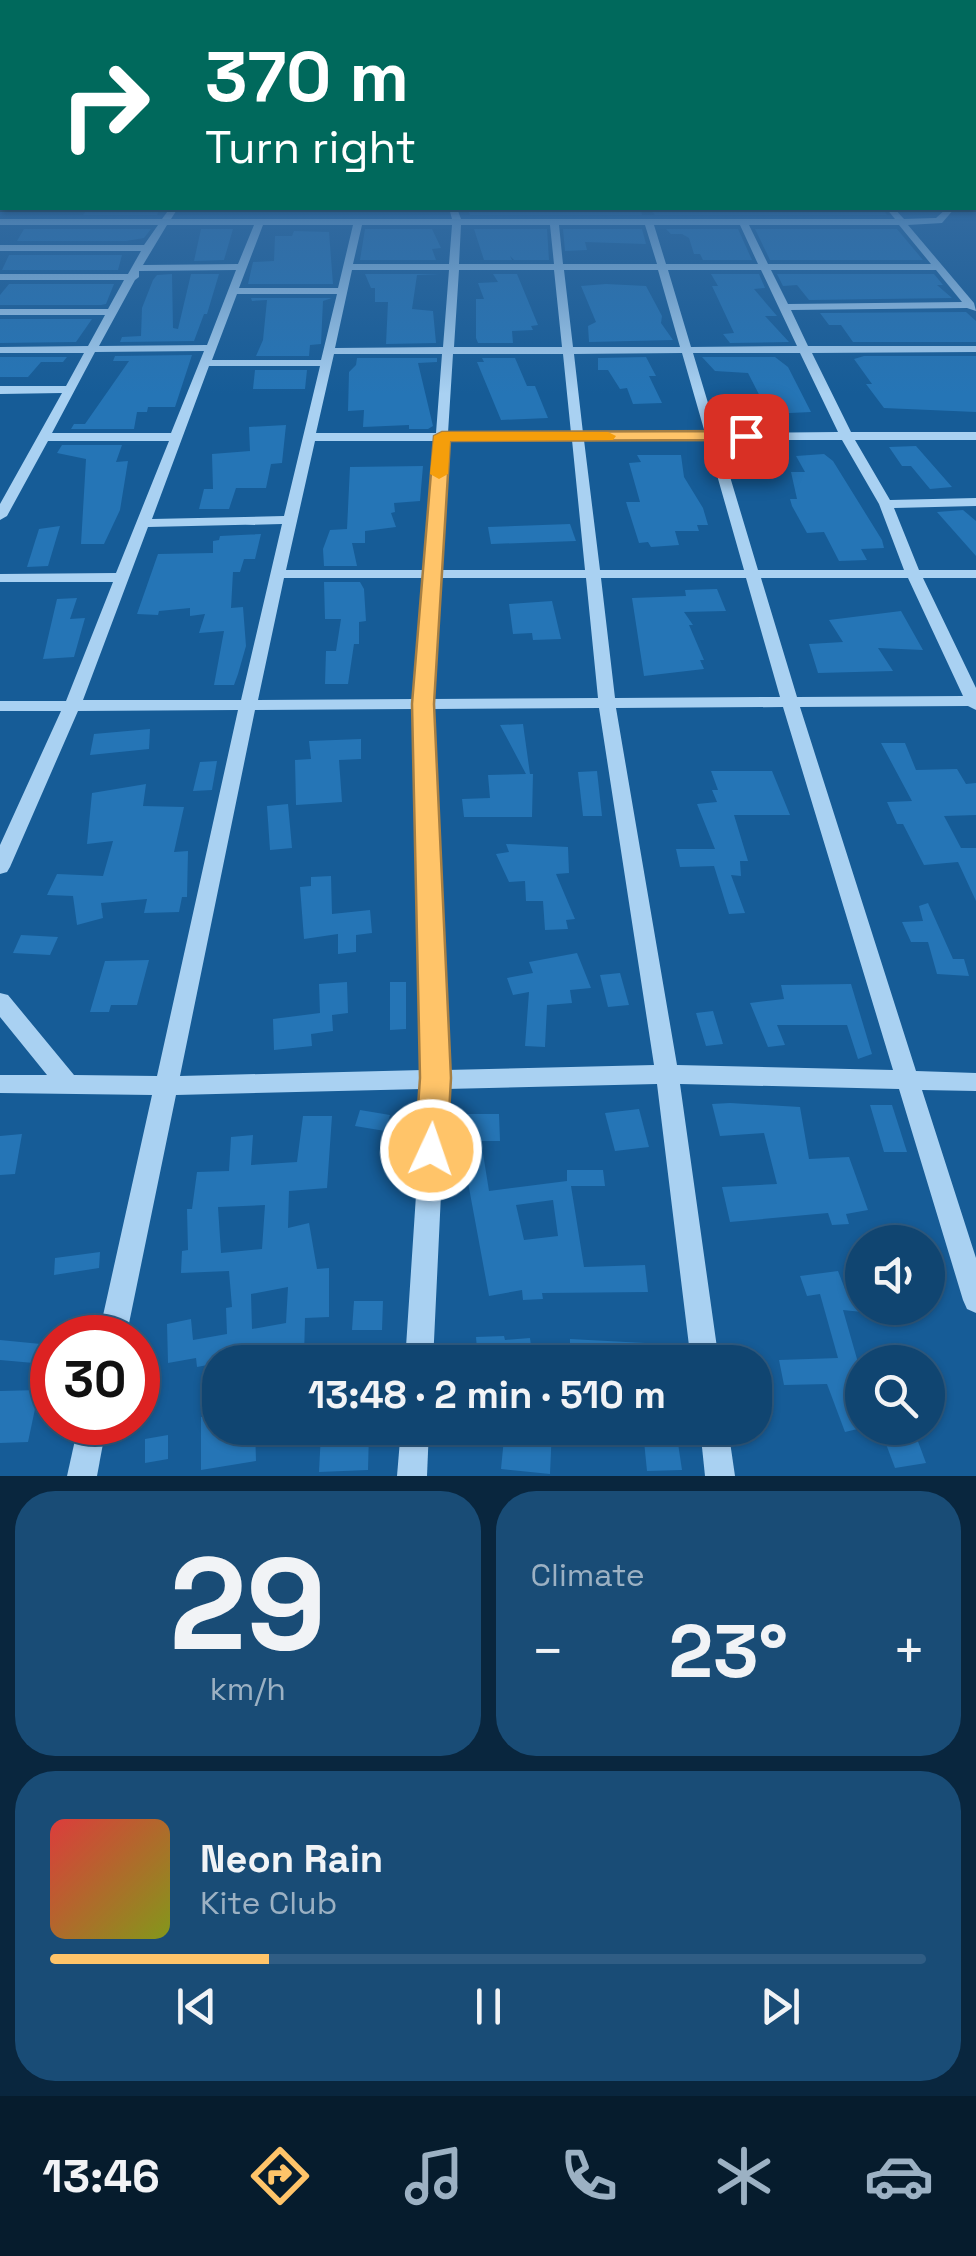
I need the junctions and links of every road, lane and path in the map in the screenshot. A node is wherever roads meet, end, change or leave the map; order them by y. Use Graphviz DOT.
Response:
graph roads {
  1 [pos="144,256"];
  2 [pos="245,256"];
  3 [pos="350,256"];
  4 [pos="455,256"];
  5 [pos="558,256"];
  6 [pos="659,256"];
  7 [pos="759,256"];
  8 [pos="929,256"];
  9 [pos="241,267"];
  10 [pos="348,267"];
  11 [pos="454,267"];
  12 [pos="559,267"];
  13 [pos="662,267"];
  14 [pos="764,267"];
  15 [pos="938,267"];
  16 [pos="137,272"];
  17 [pos="0,277"];
  18 [pos="343,291"];
  19 [pos="232,292"];
  20 [pos="784,307"];
  21 [pos="973,309"];
  22 [pos="0,312"];
  23 [pos="114,312"];
  24 [pos="976,349"];
  25 [pos="0,350"];
  26 [pos="94,350"];
  27 [pos="568,350"];
  28 [pos="687,350"];
  29 [pos="804,350"];
  30 [pos="448,351"];
  31 [pos="206,356"];
  32 [pos="328,357"];
  33 [pos="0,390"];
  34 [pos="71,390"];
  35 [pos="442,436"];
  36 [pos="578,436"];
  37 [pos="712,436"];
  38 [pos="846,436"];
  39 [pos="976,436"];
  40 [pos="174,437"];
  41 [pos="310,437"];
  42 [pos="44,438"];
  43 [pos="5,498"];
  44 [pos="976,502"];
  45 [pos="886,504"];
  46 [pos="0,516"];
  47 [pos="291,520"];
  48 [pos="141,522"];
  49 [pos="278,574"];
  50 [pos="432,574"];
  51 [pos="593,574"];
  52 [pos="752,574"];
  53 [pos="913,574"];
  54 [pos="976,574"];
  55 [pos="120,577"];
  56 [pos="0,578"];
  57 [pos="790,702"];
  58 [pos="975,702"];
  59 [pos="608,703"];
  60 [pos="423,704"];
  61 [pos="248,705"];
  62 [pos="0,706"];
  63 [pos="72,706"];
  64 [pos="0,866"];
  65 [pos="0,1001"];
  66 [pos="667,1074"];
  67 [pos="436,1078"];
  68 [pos="976,1082"];
  69 [pos="910,1083"];
  70 [pos="0,1084"];
  71 [pos="68,1085"];
  72 [pos="168,1086"];
  73 [pos="976,1300"];
  74 [pos="117,1315"];
  75 [pos="419,1345"];
  76 [pos="703,1345"];
  77 [pos="89,1445"];
  78 [pos="414,1445"];
  79 [pos="716,1445"];
  80 [pos="82,1476"];
  81 [pos="412,1476"];
  82 [pos="720,1476"];
  1 -- 16 [label="street"];
  2 -- 9 [label="street"];
  3 -- 10 [label="street"];
  4 -- 11 [label="street"];
  5 -- 12 [label="street"];
  6 -- 13 [label="street"];
  7 -- 14 [label="street"];
  8 -- 15 [label="street"];
  9 -- 16 [label="street"];
  9 -- 19 [label="street"];
  10 -- 11 [label="street"];
  10 -- 18 [label="street"];
  11 -- 12 [label="street"];
  11 -- 30 [label="street"];
  12 -- 13 [label="street"];
  12 -- 27 [label="street"];
  13 -- 14 [label="street"];
  13 -- 28 [label="street"];
  14 -- 15 [label="street"];
  14 -- 20 [label="street"];
  15 -- 21 [label="street"];
  16 -- 17 [label="street"];
  16 -- 23 [label="street"];
  18 -- 19 [label="street"];
  18 -- 32 [label="street"];
  19 -- 31 [label="street"];
  20 -- 21 [label="street"];
  20 -- 29 [label="street"];
  22 -- 23 [label="street"];
  23 -- 26 [label="street"];
  24 -- 29 [label="street"];
  25 -- 26 [label="street"];
  26 -- 31 [label="street"];
  26 -- 34 [label="street"];
  27 -- 28 [label="street"];
  27 -- 30 [label="street"];
  27 -- 36 [label="street"];
  28 -- 29 [label="street"];
  28 -- 37 [label="street"];
  29 -- 38 [label="street"];
  30 -- 32 [label="street"];
  30 -- 35 [label="street"];
  31 -- 32 [label="street"];
  31 -- 40 [label="street"];
  32 -- 41 [label="street"];
  33 -- 34 [label="street"];
  34 -- 42 [label="street"];
  35 -- 36 [label="street"];
  35 -- 41 [label="street"];
  35 -- 50 [label="street"];
  36 -- 37 [label="street"];
  36 -- 51 [label="street"];
  37 -- 38 [label="street"];
  37 -- 52 [label="street"];
  38 -- 39 [label="street"];
  38 -- 45 [label="street"];
  40 -- 42 [label="street"];
  40 -- 48 [label="street"];
  41 -- 47 [label="street"];
  42 -- 43 [label="street"];
  43 -- 46 [label="street"];
  44 -- 45 [label="street"];
  45 -- 53 [label="street"];
  47 -- 48 [label="street"];
  47 -- 49 [label="street"];
  48 -- 55 [label="street"];
  49 -- 50 [label="street"];
  49 -- 61 [label="street"];
  50 -- 51 [label="street"];
  50 -- 60 [label="street"];
  51 -- 52 [label="street"];
  51 -- 59 [label="street"];
  52 -- 53 [label="street"];
  52 -- 57 [label="street"];
  53 -- 54 [label="street"];
  53 -- 58 [label="street"];
  55 -- 56 [label="street"];
  55 -- 63 [label="street"];
  57 -- 58 [label="street"];
  57 -- 59 [label="street"];
  57 -- 69 [label="street"];
  59 -- 60 [label="street"];
  59 -- 66 [label="street"];
  60 -- 61 [label="street"];
  60 -- 67 [label="street"];
  61 -- 63 [label="street"];
  61 -- 72 [label="street"];
  62 -- 63 [label="street"];
  63 -- 64 [label="street"];
  65 -- 71 [label="street"];
  66 -- 67 [label="street"];
  66 -- 69 [label="street"];
  66 -- 76 [label="street"];
  67 -- 72 [label="street"];
  67 -- 75 [label="street"];
  68 -- 69 [label="street"];
  69 -- 73 [label="street"];
  70 -- 71 [label="street"];
  71 -- 72 [label="street"];
  72 -- 74 [label="street"];
  77 -- 80 [label="street"];
  78 -- 81 [label="street"];
  79 -- 82 [label="street"];
}
